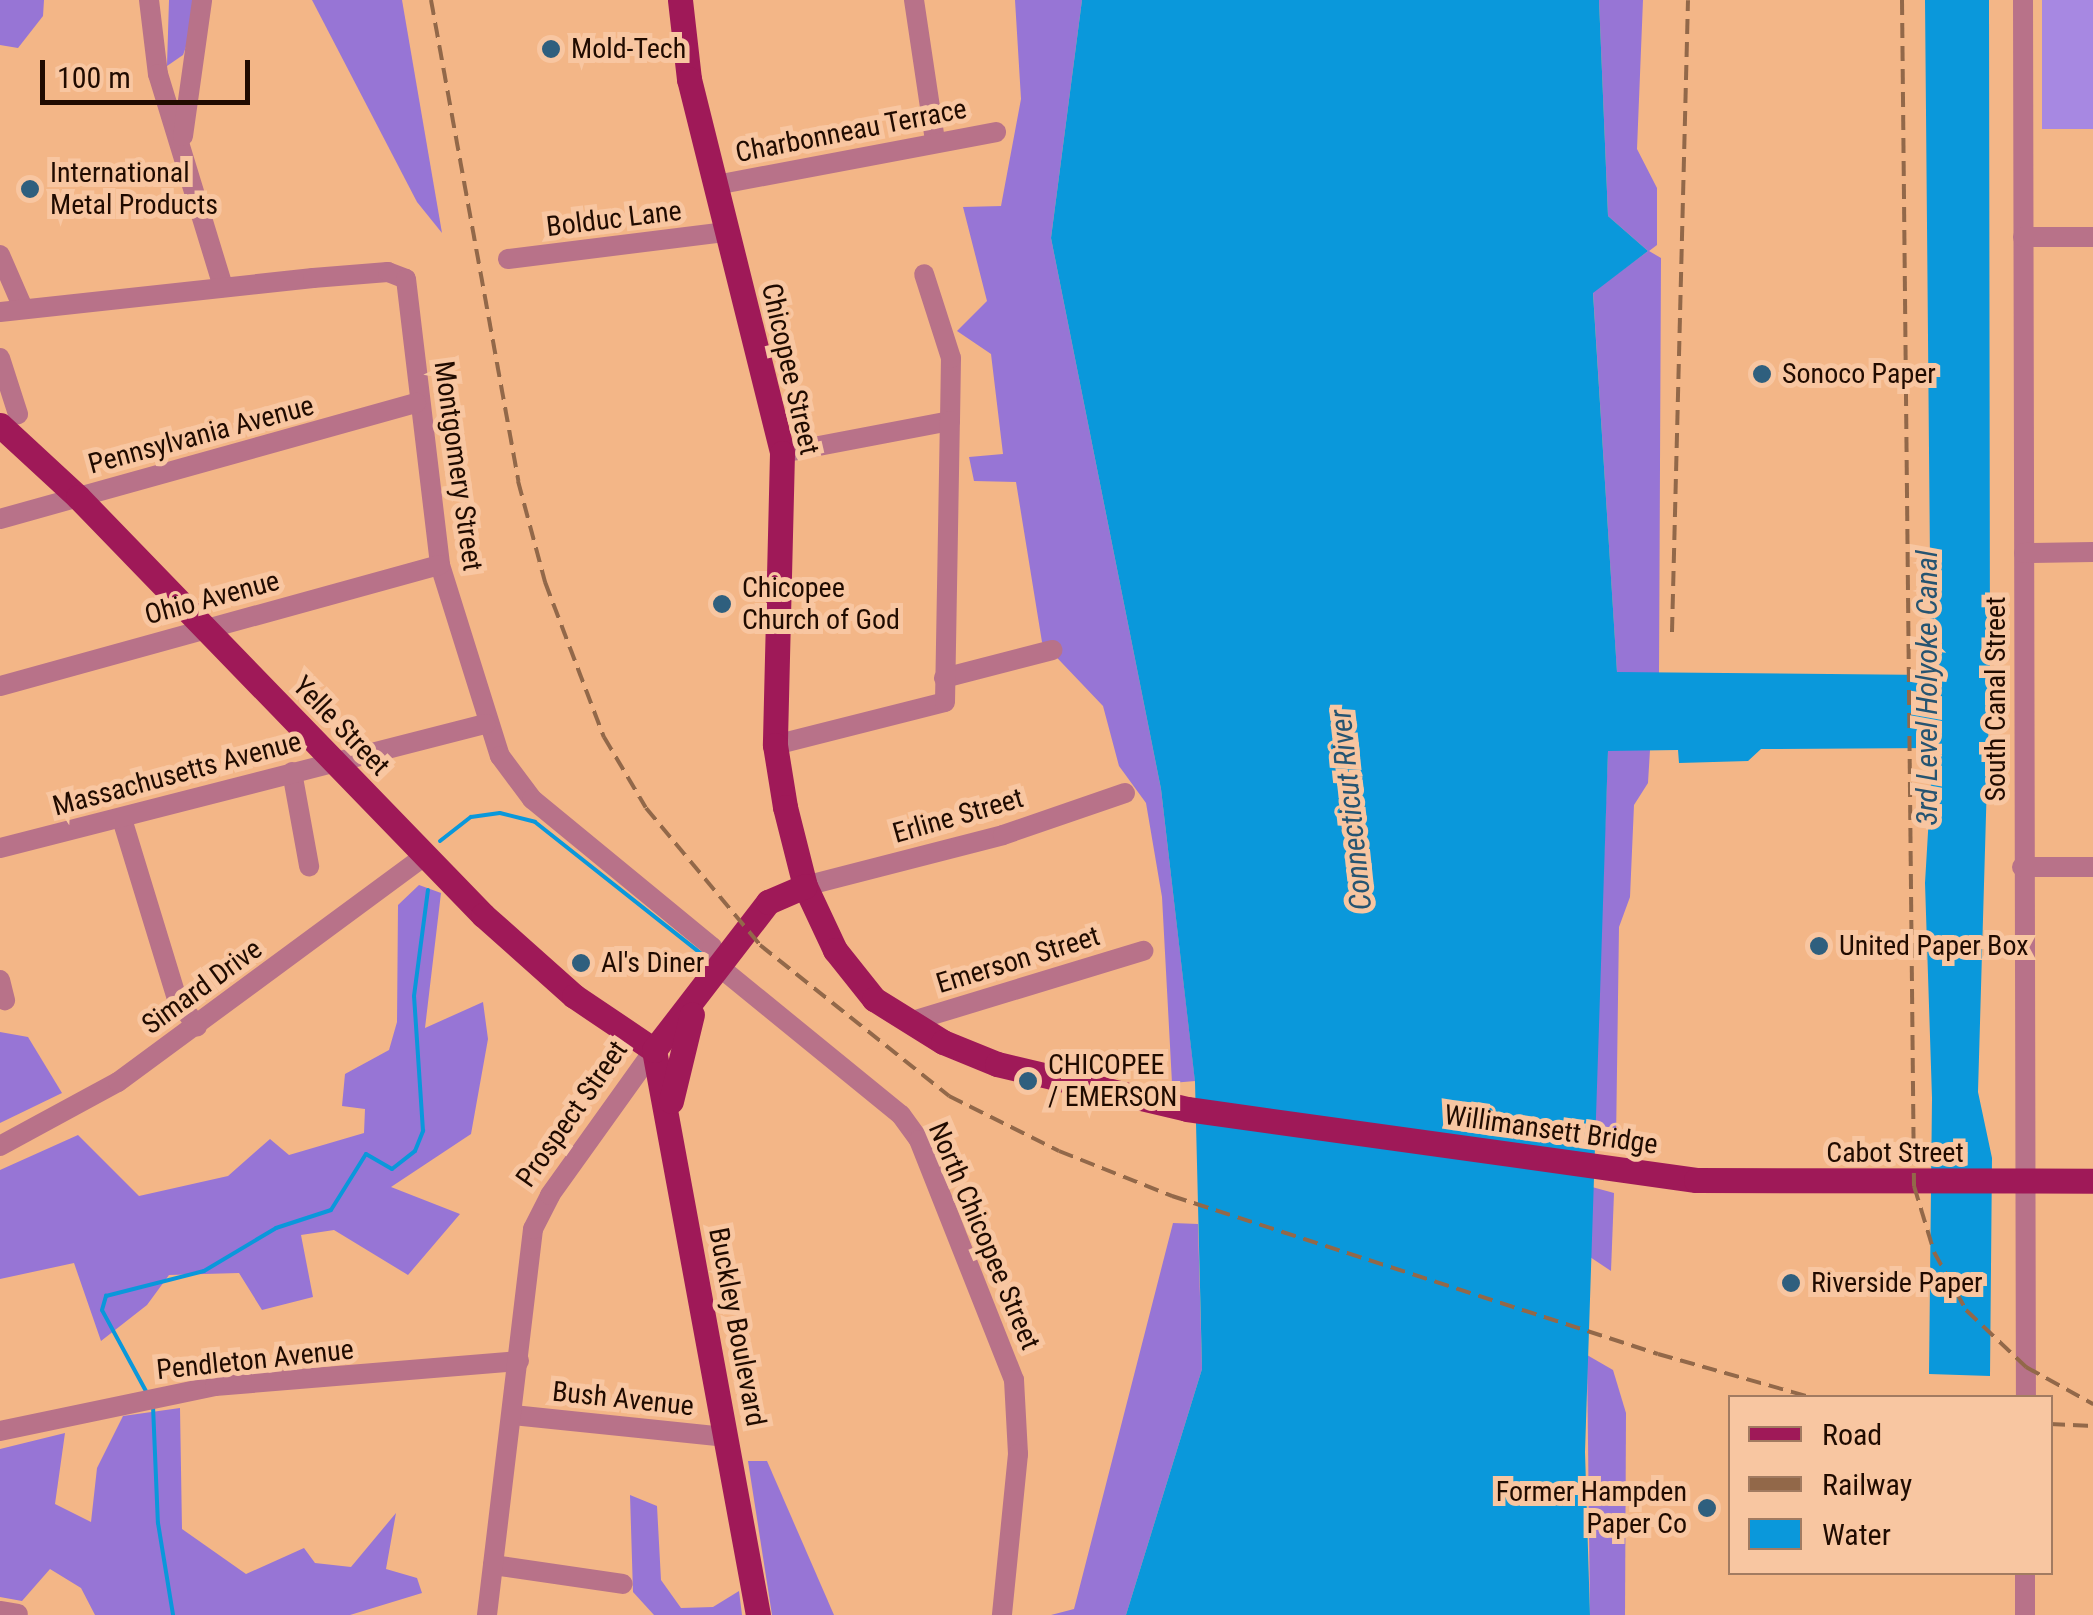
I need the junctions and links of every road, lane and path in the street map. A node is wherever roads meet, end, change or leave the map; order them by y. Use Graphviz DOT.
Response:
graph roads {
  1 [pos="150,0"];
  2 [pos="202,0"];
  3 [pos="680,0"];
  4 [pos="914,0"];
  5 [pos="2023,0"];
  6 [pos="996,132"];
  7 [pos="935,140"];
  8 [pos="182,154"];
  9 [pos="716,185"];
  10 [pos="726,232"];
  11 [pos="2023,237"];
  12 [pos="2093,237"];
  13 [pos="0,255"];
  14 [pos="508,259"];
  15 [pos="924,274"];
  16 [pos="223,287"];
  17 [pos="23,308"];
  18 [pos="0,312"];
  19 [pos="0,358"];
  20 [pos="416,403"];
  21 [pos="9,419"];
  22 [pos="950,421"];
  23 [pos="782,453"];
  24 [pos="78,497"];
  25 [pos="0,518"];
  26 [pos="2024,552"];
  27 [pos="2093,552"];
  28 [pos="440,565"];
  29 [pos="206,629"];
  30 [pos="1052,650"];
  31 [pos="944,678"];
  32 [pos="0,686"];
  33 [pos="485,724"];
  34 [pos="775,745"];
  35 [pos="336,762"];
  36 [pos="292,772"];
  37 [pos="1125,793"];
  38 [pos="122,819"];
  39 [pos="0,848"];
  40 [pos="424,856"];
  41 [pos="309,866"];
  42 [pos="2022,867"];
  43 [pos="2093,867"];
  44 [pos="804,886"];
  45 [pos="1143,951"];
  46 [pos="711,974"];
  47 [pos="910,1022"];
  48 [pos="197,1026"];
  49 [pos="654,1050"];
  50 [pos="1187,1108"];
  51 [pos="668,1131"];
  52 [pos="0,1146"];
  53 [pos="1696,1180"];
  54 [pos="2093,1181"];
  55 [pos="2018,1183"];
  56 [pos="519,1361"];
  57 [pos="2026,1395"];
  58 [pos="512,1415"];
  59 [pos="0,1431"];
  60 [pos="727,1437"];
  61 [pos="493,1565"];
  62 [pos="2025,1575"];
  63 [pos="623,1584"];
  64 [pos="0,1611"];
  65 [pos="18,1614"];
  66 [pos="488,1615"];
  67 [pos="758,1615"];
  68 [pos="1002,1615"];
  69 [pos="2025,1615"];
  1 -- 8 [label="street"];
  2 -- 8 [label="street"];
  3 -- 9 [label="main road, Chicopee Street"];
  4 -- 7 [label="street"];
  5 -- 11 [label="street, South Canal Street"];
  6 -- 7 [label="street, Charbonneau Terrace"];
  7 -- 9 [label="street, Charbonneau Terrace"];
  8 -- 16 [label="street"];
  9 -- 10 [label="main road, Chicopee Street"];
  10 -- 14 [label="street, Bolduc Lane"];
  10 -- 23 [label="main road, Chicopee Street"];
  11 -- 12 [label="street"];
  11 -- 26 [label="street, South Canal Street"];
  13 -- 17 [label="street"];
  15 -- 22 [label="street"];
  16 -- 17 [label="street, Montgomery Street"];
  16 -- 20 [label="street, Montgomery Street"];
  17 -- 18 [label="street, Montgomery Street"];
  19 -- 21 [label="street"];
  20 -- 24 [label="street, Pennsylvania Avenue"];
  20 -- 28 [label="street, Montgomery Street"];
  21 -- 24 [label="main road, Yelle Street"];
  22 -- 23 [label="street"];
  22 -- 31 [label="street"];
  23 -- 34 [label="main road, Chicopee Street"];
  24 -- 25 [label="street, Pennsylvania Avenue"];
  24 -- 29 [label="main road, Yelle Street"];
  26 -- 27 [label="street"];
  26 -- 42 [label="street, South Canal Street"];
  28 -- 29 [label="street, Ohio Avenue"];
  28 -- 33 [label="street, Montgomery Street"];
  29 -- 32 [label="street, Ohio Avenue"];
  29 -- 35 [label="main road, Yelle Street"];
  30 -- 31 [label="street"];
  31 -- 34 [label="street"];
  33 -- 35 [label="street, Massachusetts Avenue"];
  33 -- 46 [label="street, Montgomery Street"];
  34 -- 44 [label="main road, Chicopee Street"];
  35 -- 36 [label="street, Massachusetts Avenue"];
  35 -- 40 [label="main road, Yelle Street"];
  36 -- 38 [label="street, Massachusetts Avenue"];
  36 -- 41 [label="street"];
  37 -- 44 [label="street, Erline Street"];
  38 -- 39 [label="street, Massachusetts Avenue"];
  38 -- 48 [label="street"];
  40 -- 48 [label="street, Simard Drive"];
  40 -- 49 [label="main road, Yelle Street"];
  42 -- 43 [label="street"];
  42 -- 55 [label="street, South Canal Street"];
  44 -- 46 [label="main road, Prospect Street"];
  44 -- 47 [label="main road, Chicopee Street"];
  45 -- 47 [label="street, Emerson Street"];
  46 -- 49 [label="main road, Prospect Street"];
  46 -- 51 [label="main road"];
  46 -- 68 [label="street, North Chicopee Street"];
  47 -- 50 [label="main road, Chicopee Street"];
  48 -- 52 [label="street, Simard Drive"];
  49 -- 51 [label="main road, Buckley Boulevard"];
  49 -- 56 [label="street, Prospect Street"];
  50 -- 53 [label="main road, Willimansett Bridge"];
  51 -- 60 [label="main road, Buckley Boulevard"];
  53 -- 55 [label="main road, Cabot Street"];
  54 -- 55 [label="main road, Cabot Street"];
  55 -- 57 [label="street, South Canal Street"];
  56 -- 58 [label="street, Prospect Street"];
  56 -- 59 [label="street, Pendleton Avenue"];
  58 -- 60 [label="street, Bush Avenue"];
  58 -- 61 [label="street, Prospect Street"];
  60 -- 67 [label="main road, Buckley Boulevard"];
  61 -- 63 [label="street"];
  61 -- 66 [label="street, Prospect Street"];
  62 -- 69 [label="street"];
  64 -- 65 [label="street"];
}
